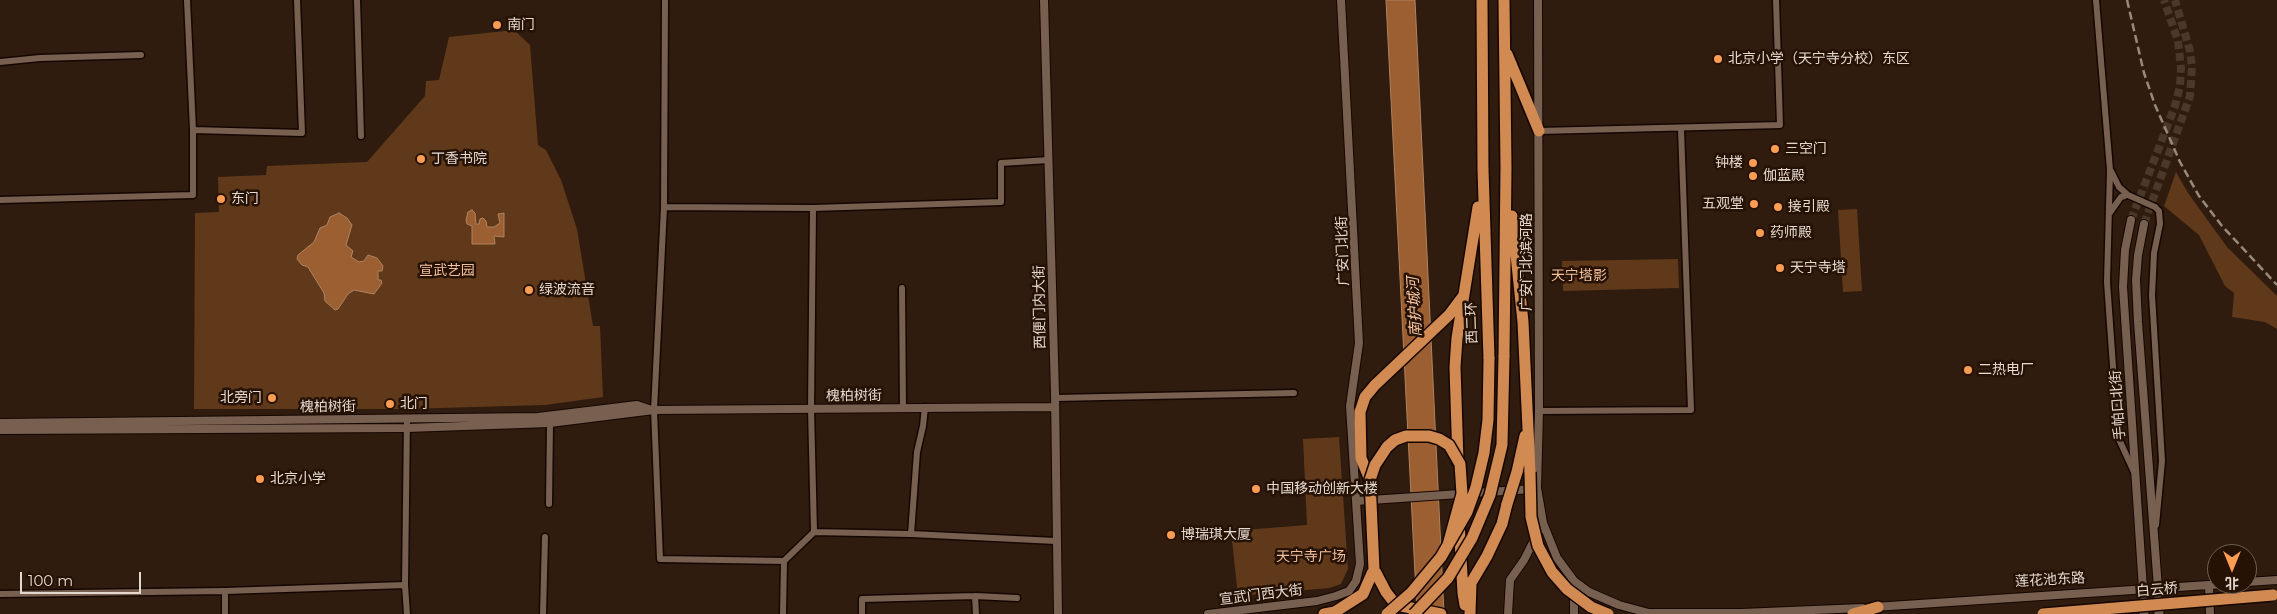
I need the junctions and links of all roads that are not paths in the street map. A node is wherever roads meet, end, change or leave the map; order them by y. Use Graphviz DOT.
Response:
graph roads {
  1 [pos="187,0"];
  2 [pos="297,0"];
  3 [pos="357,0"];
  4 [pos="665,0"];
  5 [pos="1044,0"];
  6 [pos="1341,0"];
  7 [pos="1482,0"];
  8 [pos="1504,0"];
  9 [pos="1538,0"];
  10 [pos="1776,0"];
  11 [pos="2096,0"];
  12 [pos="1505,48"];
  13 [pos="142,55"];
  14 [pos="0,62"];
  15 [pos="1681,129"];
  16 [pos="193,130"];
  17 [pos="1539,131"];
  18 [pos="361,136"];
  19 [pos="1049,160"];
  20 [pos="1506,167"];
  21 [pos="1483,169"];
  22 [pos="2110,170"];
  23 [pos="2128,195"];
  24 [pos="0,200"];
  25 [pos="664,208"];
  26 [pos="813,208"];
  27 [pos="2109,214"];
  28 [pos="2132,220"];
  29 [pos="2144,224"];
  30 [pos="902,288"];
  31 [pos="1465,294"];
  32 [pos="1294,393"];
  33 [pos="1055,398"];
  34 [pos="925,407"];
  35 [pos="1055,407"];
  36 [pos="903,408"];
  37 [pos="811,409"];
  38 [pos="654,410"];
  39 [pos="1539,411"];
  40 [pos="407,419"];
  41 [pos="1528,420"];
  42 [pos="0,423"];
  43 [pos="550,423"];
  44 [pos="406,428"];
  45 [pos="0,430"];
  46 [pos="2135,475"];
  47 [pos="1370,480"];
  48 [pos="1538,488"];
  49 [pos="1455,497"];
  50 [pos="1356,501"];
  51 [pos="549,504"];
  52 [pos="1543,523"];
  53 [pos="814,532"];
  54 [pos="2155,533"];
  55 [pos="911,534"];
  56 [pos="545,537"];
  57 [pos="1056,541"];
  58 [pos="1448,545"];
  59 [pos="1557,558"];
  60 [pos="1524,560"];
  61 [pos="784,561"];
  62 [pos="1374,569"];
  63 [pos="2277,580"];
  64 [pos="1574,581"];
  65 [pos="2257,581"];
  66 [pos="405,585"];
  67 [pos="2207,585"];
  68 [pos="2158,588"];
  69 [pos="2144,589"];
  70 [pos="225,591"];
  71 [pos="0,594"];
  72 [pos="2072,594"];
  73 [pos="2209,594"];
  74 [pos="2275,595"];
  75 [pos="975,596"];
  76 [pos="1017,598"];
  77 [pos="1317,600"];
  78 [pos="1878,607"];
  79 [pos="225,614"];
  80 [pos="407,614"];
  81 [pos="543,614"];
  82 [pos="783,614"];
  83 [pos="862,614"];
  84 [pos="976,614"];
  85 [pos="1058,614"];
  86 [pos="1208,614"];
  87 [pos="1324,614"];
  88 [pos="1387,614"];
  89 [pos="1414,614"];
  90 [pos="1441,614"];
  91 [pos="1468,614"];
  92 [pos="1508,614"];
  93 [pos="1574,614"];
  94 [pos="1608,614"];
  95 [pos="1854,614"];
  96 [pos="2043,614"];
  97 [pos="2073,614"];
  98 [pos="2144,614"];
  99 [pos="2159,614"];
  100 [pos="2210,614"];
  1 -- 16 [label="street"];
  2 -- 16 [label="street"];
  3 -- 18 [label="street"];
  4 -- 25 [label="street"];
  5 -- 19 [label="street, 西便门内大街"];
  6 -- 50 [label="street, 广安门北街"];
  7 -- 21 [label="highway, 西二环"];
  8 -- 12 [label="highway"];
  9 -- 17 [label="street, 广安门北滨河路"];
  10 -- 15 [label="street"];
  11 -- 22 [label="street"];
  12 -- 17 [label="highway"];
  12 -- 20 [label="highway"];
  13 -- 14 [label="street"];
  15 -- 17 [label="street"];
  15 -- 39 [label="street"];
  16 -- 24 [label="street"];
  17 -- 39 [label="street, 广安门北滨河路"];
  19 -- 26 [label="street"];
  19 -- 33 [label="street, 西便门内大街"];
  20 -- 41 [label="highway"];
  20 -- 89 [label="highway, bridge"];
  21 -- 31 [label="highway"];
  21 -- 58 [label="highway, 西二环, bridge"];
  22 -- 23 [label="street"];
  22 -- 27 [label="street"];
  23 -- 27 [label="street"];
  23 -- 54 [label="street, bridge"];
  25 -- 26 [label="street"];
  25 -- 38 [label="street"];
  26 -- 37 [label="street"];
  27 -- 46 [label="street"];
  28 -- 46 [label="street, 手帕口北街"];
  29 -- 54 [label="street, 手帕口北街"];
  30 -- 36 [label="street"];
  31 -- 47 [label="highway"];
  31 -- 49 [label="highway, bridge"];
  32 -- 33 [label="street"];
  33 -- 35 [label="street, 西便门内大街"];
  34 -- 35 [label="street, 槐柏树街"];
  34 -- 36 [label="street, 槐柏树街"];
  34 -- 55 [label="street"];
  35 -- 57 [label="street, 西便门内大街"];
  36 -- 37 [label="street, 槐柏树街"];
  37 -- 38 [label="street, 槐柏树街"];
  37 -- 53 [label="street"];
  38 -- 40 [label="street, 槐柏树街"];
  38 -- 43 [label="street, 槐柏树街"];
  38 -- 61 [label="street"];
  39 -- 48 [label="street, 广安门北滨河路"];
  40 -- 42 [label="street, 槐柏树街"];
  40 -- 44 [label="street"];
  41 -- 91 [label="highway, bridge"];
  41 -- 94 [label="highway, bridge"];
  43 -- 44 [label="street, 槐柏树街"];
  43 -- 51 [label="street"];
  44 -- 45 [label="street, 槐柏树街"];
  44 -- 66 [label="street"];
  46 -- 69 [label="street, 手帕口北街"];
  47 -- 58 [label="highway, bridge"];
  47 -- 62 [label="highway, bridge"];
  48 -- 49 [label="street"];
  48 -- 52 [label="street, 广安门北滨河路"];
  49 -- 50 [label="street"];
  49 -- 91 [label="highway"];
  50 -- 77 [label="street, 广安门北街"];
  52 -- 59 [label="street, 广安门北滨河路"];
  52 -- 60 [label="street"];
  53 -- 55 [label="street"];
  53 -- 61 [label="street"];
  54 -- 68 [label="street, 手帕口北街"];
  55 -- 57 [label="street"];
  56 -- 81 [label="street"];
  57 -- 85 [label="street, 西便门内大街"];
  58 -- 88 [label="highway, 西二环, bridge"];
  59 -- 60 [label="street"];
  59 -- 64 [label="street, 广安门北滨河路"];
  60 -- 92 [label="street"];
  61 -- 82 [label="street"];
  62 -- 87 [label="highway"];
  62 -- 90 [label="highway, bridge"];
  63 -- 65 [label="street"];
  64 -- 78 [label="street, 莲花池东路"];
  64 -- 93 [label="street"];
  66 -- 70 [label="street"];
  66 -- 80 [label="street"];
  67 -- 68 [label="street, 莲花池东路"];
  68 -- 69 [label="street, 莲花池东路"];
  68 -- 99 [label="main road"];
  69 -- 72 [label="street, 莲花池东路"];
  69 -- 98 [label="main road"];
  70 -- 71 [label="street"];
  70 -- 79 [label="street"];
  72 -- 78 [label="street, 莲花池东路"];
  72 -- 97 [label="street"];
  73 -- 100 [label="street"];
  74 -- 96 [label="highway, 白云桥, bridge"];
  75 -- 76 [label="street"];
  75 -- 83 [label="street"];
  75 -- 84 [label="street"];
  77 -- 86 [label="street, 宣武门西大街"];
  78 -- 95 [label="highway"];
}
